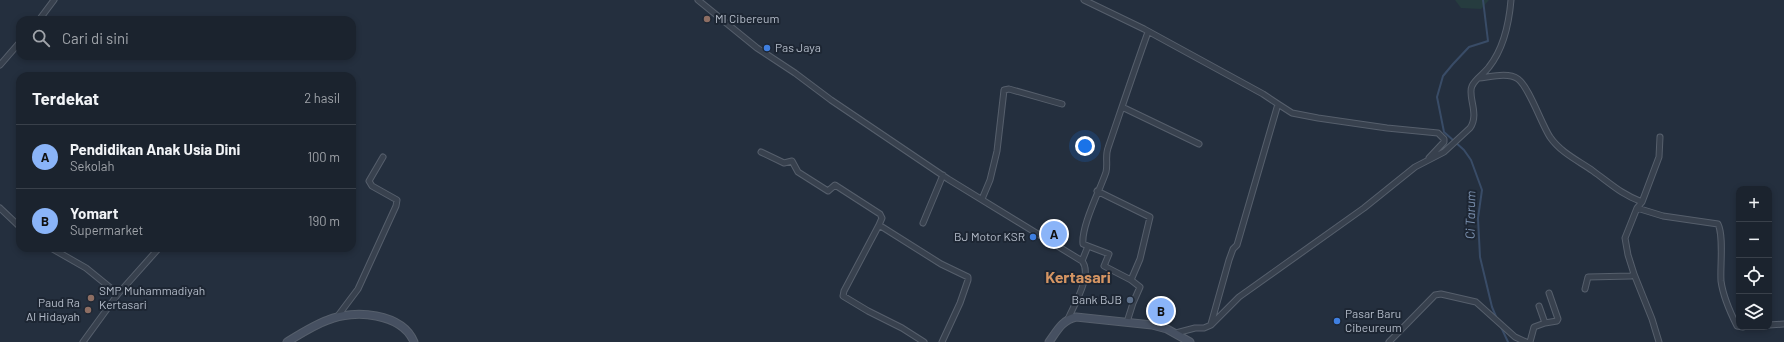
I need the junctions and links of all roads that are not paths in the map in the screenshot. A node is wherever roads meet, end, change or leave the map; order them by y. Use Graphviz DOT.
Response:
graph roads {
  1 [pos="698,0"];
  2 [pos="1084,0"];
  3 [pos="1511,0"];
  4 [pos="51,1"];
  5 [pos="42,16"];
  6 [pos="1148,32"];
  7 [pos="16,47"];
  8 [pos="0,65"];
  9 [pos="1479,78"];
  10 [pos="1062,104"];
  11 [pos="1278,104"];
  12 [pos="1122,107"];
  13 [pos="1660,138"];
  14 [pos="1199,144"];
  15 [pos="761,152"];
  16 [pos="383,157"];
  17 [pos="1427,161"];
  18 [pos="943,175"];
  19 [pos="1097,191"];
  20 [pos="982,199"];
  21 [pos="1642,202"];
  22 [pos="0,208"];
  23 [pos="1637,208"];
  24 [pos="16,223"];
  25 [pos="923,223"];
  26 [pos="879,225"];
  27 [pos="1088,246"];
  28 [pos="58,252"];
  29 [pos="155,252"];
  30 [pos="1082,261"];
  31 [pos="1634,274"];
  32 [pos="1131,280"];
  33 [pos="1585,289"];
  34 [pos="1549,293"];
  35 [pos="118,294"];
  36 [pos="1539,306"];
  37 [pos="337,317"];
  38 [pos="1068,319"];
  39 [pos="1127,322"];
  40 [pos="1545,323"];
  41 [pos="1736,323"];
  42 [pos="1784,324"];
  43 [pos="1211,325"];
  44 [pos="1772,325"];
  45 [pos="1176,333"];
  46 [pos="83,342"];
  47 [pos="287,342"];
  48 [pos="414,342"];
  49 [pos="924,342"];
  50 [pos="942,342"];
  51 [pos="1049,342"];
  52 [pos="1190,342"];
  53 [pos="1389,342"];
  54 [pos="1526,342"];
  55 [pos="1530,342"];
  56 [pos="1659,342"];
  1 -- 18 [label="street"];
  2 -- 6 [label="street"];
  3 -- 9 [label="street"];
  4 -- 5 [label="street"];
  6 -- 11 [label="street"];
  6 -- 12 [label="street"];
  7 -- 8 [label="street"];
  9 -- 17 [label="street"];
  9 -- 21 [label="street"];
  10 -- 20 [label="street"];
  11 -- 17 [label="street"];
  11 -- 43 [label="street"];
  12 -- 14 [label="street"];
  12 -- 19 [label="street"];
  13 -- 21 [label="street"];
  15 -- 26 [label="street"];
  16 -- 37 [label="street"];
  17 -- 43 [label="street"];
  18 -- 20 [label="street"];
  18 -- 25 [label="street"];
  19 -- 27 [label="street"];
  19 -- 32 [label="street"];
  20 -- 30 [label="street"];
  21 -- 23 [label="street"];
  22 -- 24 [label="street"];
  23 -- 31 [label="street"];
  23 -- 41 [label="street"];
  26 -- 49 [label="street"];
  26 -- 50 [label="street"];
  27 -- 30 [label="street"];
  27 -- 32 [label="street"];
  28 -- 35 [label="street"];
  29 -- 35 [label="street"];
  30 -- 38 [label="street"];
  31 -- 33 [label="street"];
  31 -- 56 [label="street"];
  32 -- 39 [label="street"];
  34 -- 40 [label="street"];
  35 -- 46 [label="street"];
  36 -- 40 [label="street"];
  37 -- 47 [label="main road"];
  37 -- 48 [label="main road"];
  38 -- 39 [label="main road"];
  38 -- 51 [label="main road"];
  39 -- 45 [label="main road"];
  40 -- 55 [label="street"];
  42 -- 44 [label="street"];
  43 -- 45 [label="street"];
  45 -- 52 [label="main road"];
  53 -- 54 [label="street"];
}
